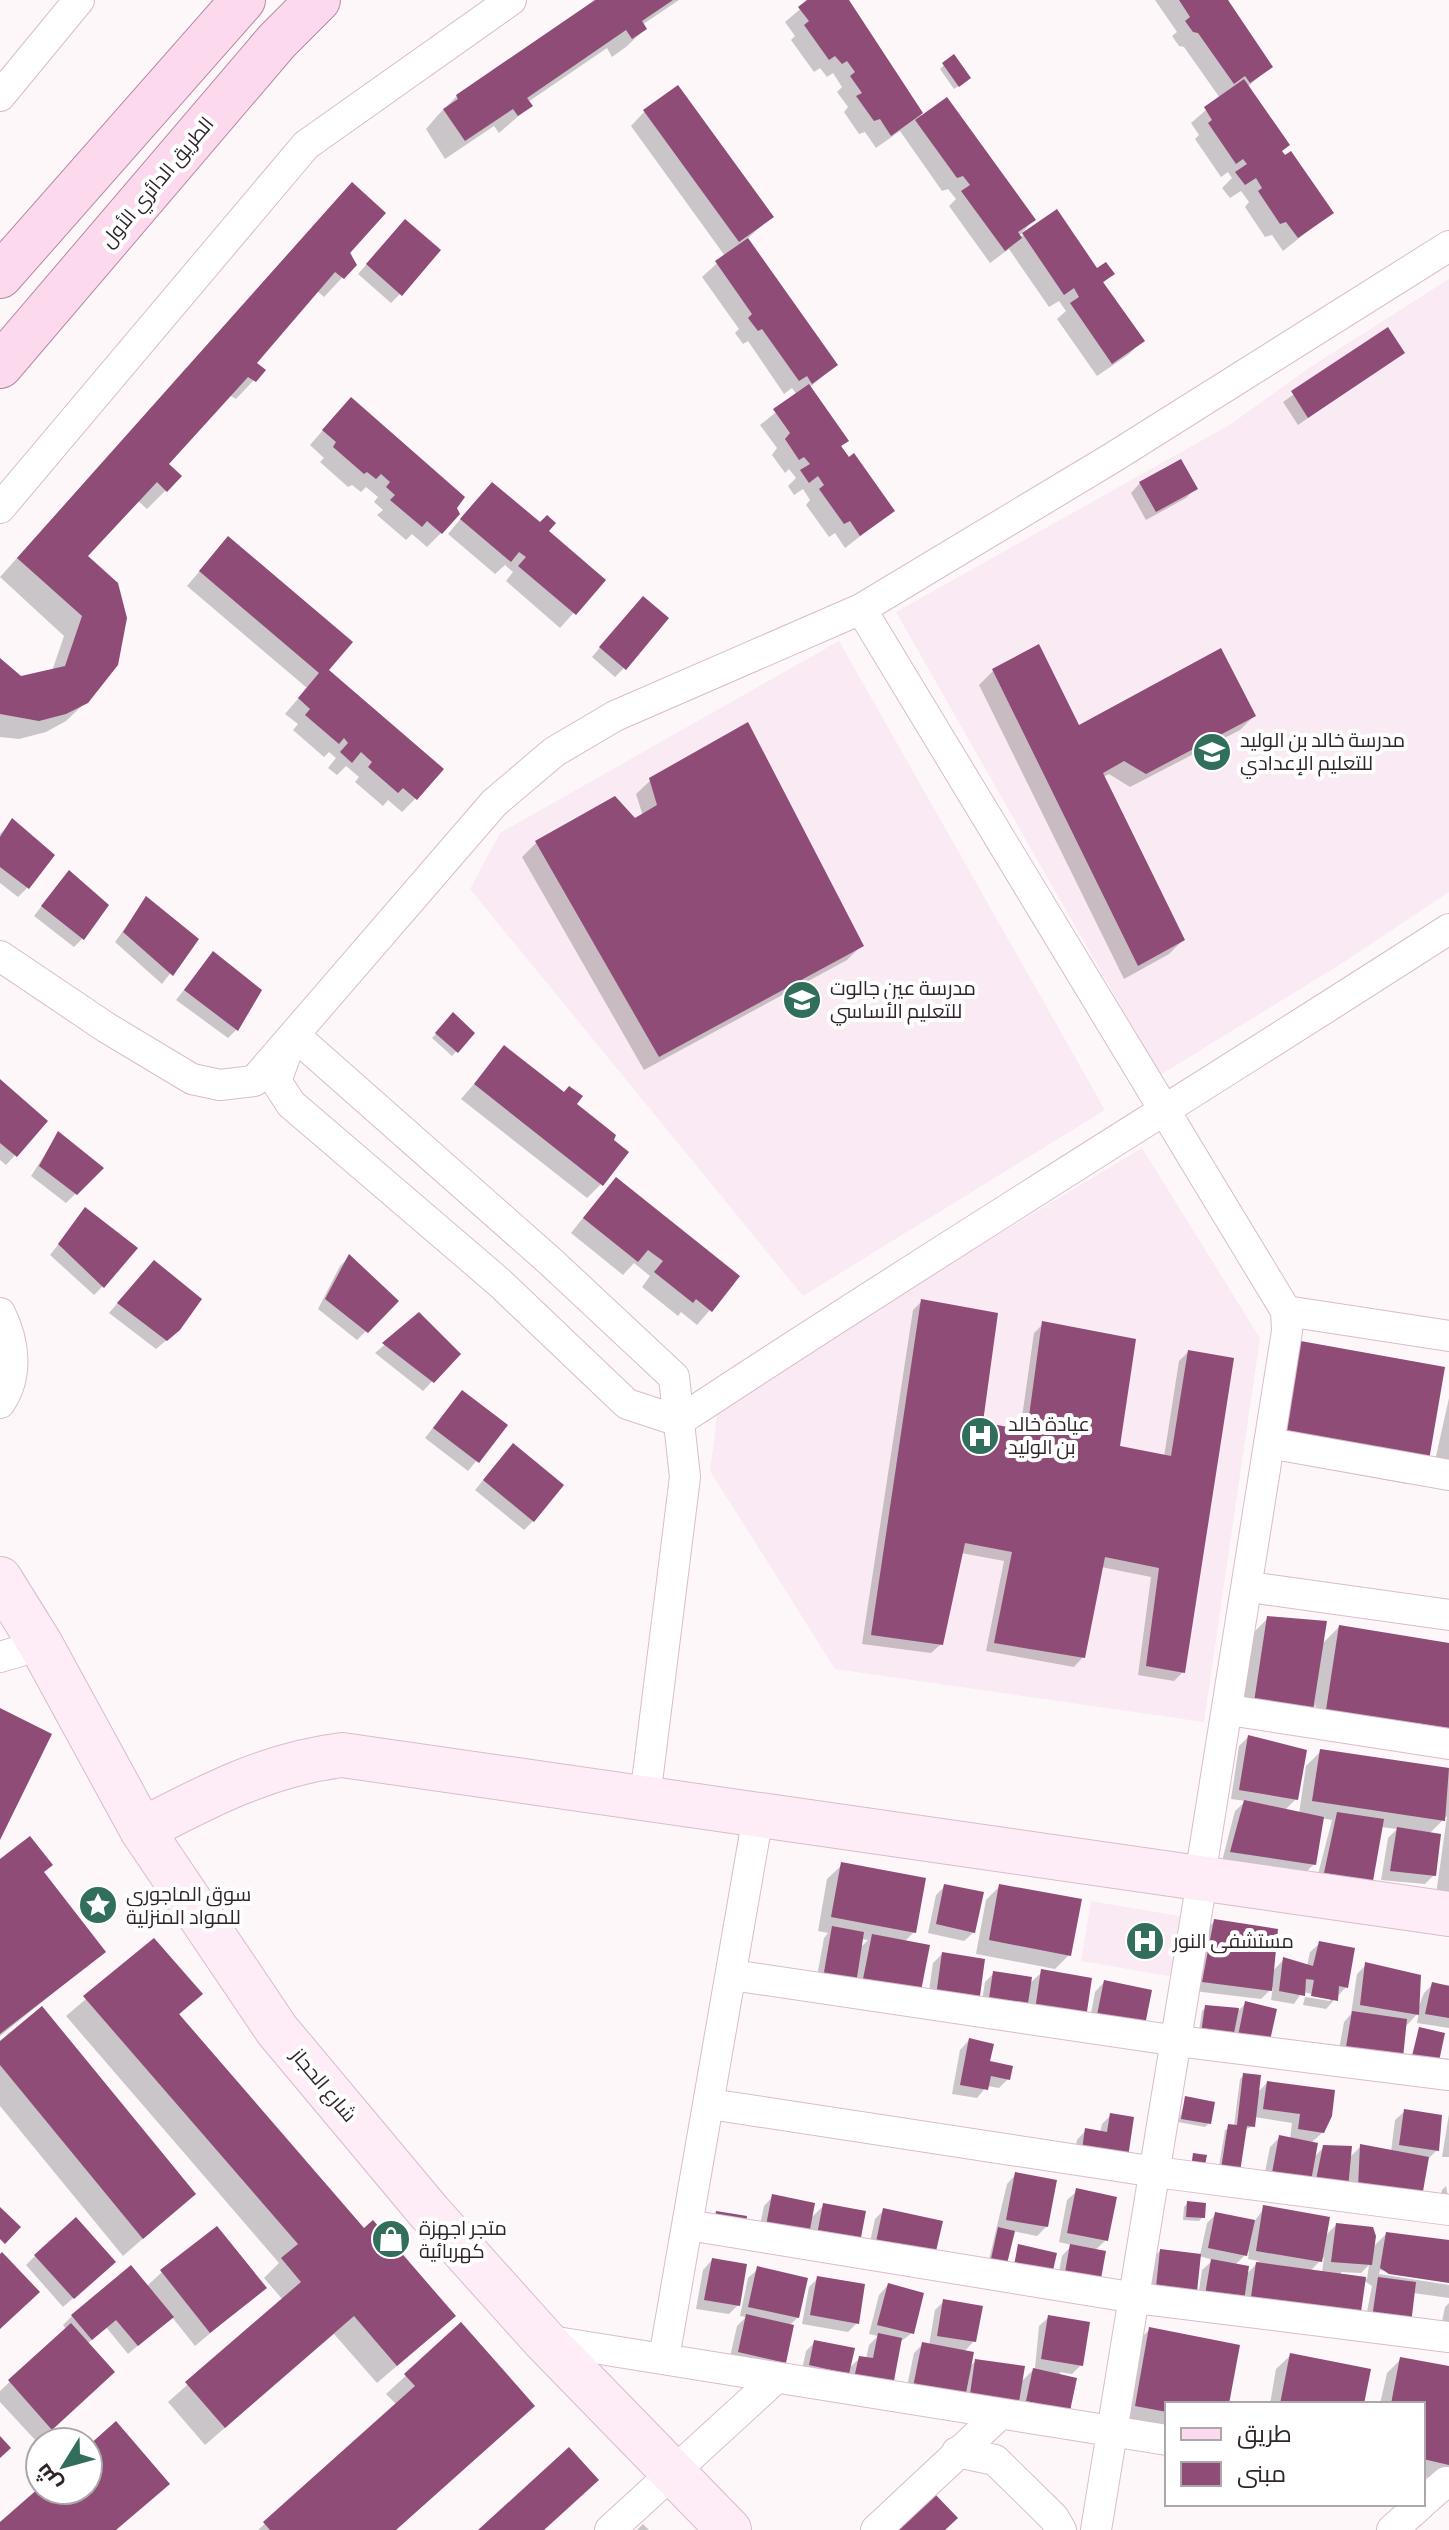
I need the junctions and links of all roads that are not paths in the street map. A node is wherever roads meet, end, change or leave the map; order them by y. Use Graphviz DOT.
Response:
graph roads {
  1 [pos="79,0"];
  2 [pos="318,0"];
  3 [pos="511,0"];
  4 [pos="241,1"];
  5 [pos="0,96"];
  6 [pos="1449,246"];
  7 [pos="0,276"];
  8 [pos="0,366"];
  9 [pos="0,508"];
  10 [pos="861,609"];
  11 [pos="1449,929"];
  12 [pos="0,956"];
  13 [pos="294,1035"];
  14 [pos="1163,1113"];
  15 [pos="414,1140"];
  16 [pos="377,1177"];
  17 [pos="1286,1311"];
  18 [pos="0,1313"];
  19 [pos="1449,1336"];
  20 [pos="0,1403"];
  21 [pos="679,1421"];
  22 [pos="1269,1443"];
  23 [pos="1449,1475"];
  24 [pos="0,1579"];
  25 [pos="1249,1587"];
  26 [pos="1449,1615"];
  27 [pos="41,1645"];
  28 [pos="0,1657"];
  29 [pos="1229,1710"];
  30 [pos="1449,1744"];
  31 [pos="645,1798"];
  32 [pos="758,1816"];
  33 [pos="142,1830"];
  34 [pos="1202,1869"];
  35 [pos="1449,1914"];
  36 [pos="732,1975"];
  37 [pos="1178,2041"];
  38 [pos="1449,2075"];
  39 [pos="710,2104"];
  40 [pos="1156,2172"];
  41 [pos="1449,2210"];
  42 [pos="688,2225"];
  43 [pos="1136,2298"];
  44 [pos="1449,2337"];
  45 [pos="544,2340"];
  46 [pos="664,2358"];
  47 [pos="775,2379"];
  48 [pos="999,2415"];
  49 [pos="1114,2432"];
  50 [pos="1165,2440"];
  51 [pos="957,2452"];
  52 [pos="673,2472"];
  53 [pos="1439,2481"];
  54 [pos="1425,2499"];
  55 [pos="1419,2506"];
  56 [pos="610,2530"];
  57 [pos="729,2530"];
  58 [pos="876,2530"];
  59 [pos="1061,2530"];
  60 [pos="1096,2530"];
  61 [pos="1392,2530"];
  1 -- 5 [label="street"];
  2 -- 8 [label="main road, الطريق الدائري الأول"];
  3 -- 9 [label="street"];
  4 -- 7 [label="main road"];
  6 -- 10 [label="street"];
  10 -- 13 [label="street"];
  10 -- 14 [label="street"];
  11 -- 14 [label="street"];
  12 -- 13 [label="street"];
  13 -- 15 [label="street"];
  13 -- 16 [label="street"];
  14 -- 17 [label="street"];
  14 -- 21 [label="street"];
  15 -- 16 [label="street"];
  15 -- 21 [label="street"];
  16 -- 21 [label="street"];
  17 -- 19 [label="street"];
  17 -- 22 [label="street"];
  18 -- 20 [label="street"];
  21 -- 31 [label="street"];
  22 -- 23 [label="street"];
  22 -- 25 [label="street"];
  24 -- 27 [label="street, شارع الحجاز"];
  25 -- 26 [label="street"];
  25 -- 29 [label="street"];
  27 -- 28 [label="street"];
  27 -- 33 [label="street, شارع الحجاز"];
  29 -- 30 [label="street"];
  29 -- 34 [label="street"];
  31 -- 32 [label="street"];
  31 -- 33 [label="street"];
  32 -- 34 [label="street"];
  32 -- 36 [label="street"];
  33 -- 45 [label="street, شارع الحجاز"];
  34 -- 35 [label="street"];
  34 -- 37 [label="street"];
  36 -- 37 [label="street"];
  36 -- 39 [label="street"];
  37 -- 38 [label="street"];
  37 -- 40 [label="street"];
  39 -- 40 [label="street"];
  39 -- 42 [label="street"];
  40 -- 41 [label="street"];
  40 -- 43 [label="street"];
  42 -- 43 [label="street"];
  42 -- 46 [label="street"];
  43 -- 44 [label="street"];
  43 -- 49 [label="street"];
  45 -- 46 [label="street"];
  45 -- 52 [label="street, شارع الحجاز"];
  46 -- 47 [label="street"];
  47 -- 48 [label="street"];
  47 -- 52 [label="street"];
  48 -- 49 [label="street"];
  48 -- 51 [label="street"];
  49 -- 50 [label="street"];
  49 -- 60 [label="street"];
  51 -- 58 [label="street"];
  51 -- 59 [label="street"];
  52 -- 56 [label="street"];
  52 -- 57 [label="street, شارع الحجاز"];
  53 -- 54 [label="street"];
  55 -- 61 [label="street"];
}
